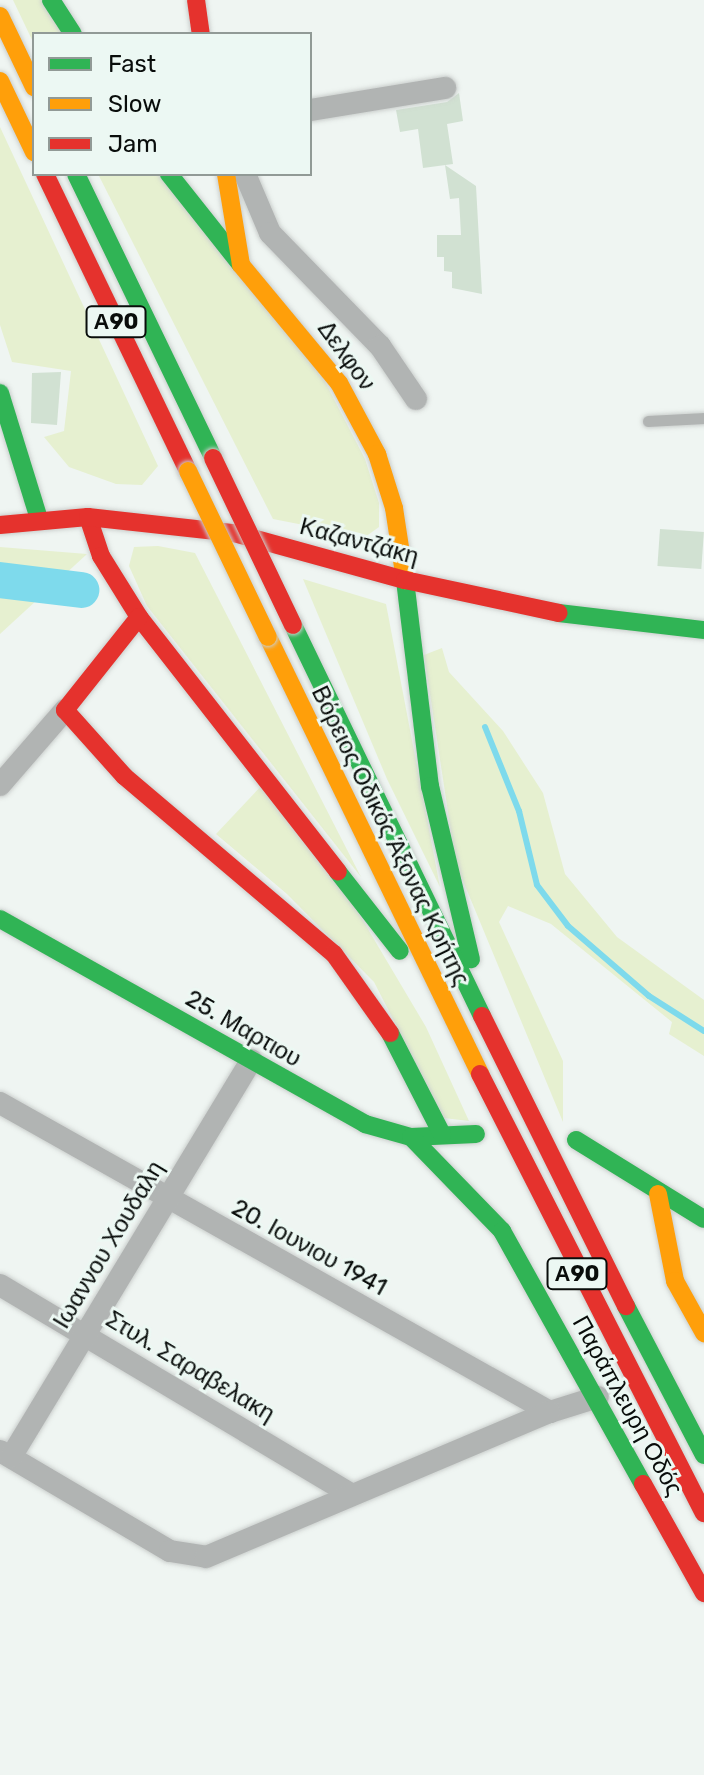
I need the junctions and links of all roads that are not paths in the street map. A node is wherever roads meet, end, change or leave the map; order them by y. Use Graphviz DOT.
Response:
graph roads {
  1 [pos="51,0"];
  2 [pos="196,0"];
  3 [pos="0,16"];
  4 [pos="72,32"];
  5 [pos="201,32"];
  6 [pos="0,81"];
  7 [pos="32,83"];
  8 [pos="445,88"];
  9 [pos="312,110"];
  10 [pos="32,148"];
  11 [pos="46,176"];
  12 [pos="77,176"];
  13 [pos="171,176"];
  14 [pos="226,176"];
  15 [pos="246,176"];
  16 [pos="241,265"];
  17 [pos="0,393"];
  18 [pos="416,399"];
  19 [pos="704,418"];
  20 [pos="648,421"];
  21 [pos="88,517"];
  22 [pos="39,519"];
  23 [pos="0,525"];
  24 [pos="405,580"];
  25 [pos="139,617"];
  26 [pos="704,630"];
  27 [pos="65,710"];
  28 [pos="0,785"];
  29 [pos="0,919"];
  30 [pos="481,1013"];
  31 [pos="458,1031"];
  32 [pos="251,1060"];
  33 [pos="0,1103"];
  34 [pos="442,1134"];
  35 [pos="476,1134"];
  36 [pos="411,1137"];
  37 [pos="576,1140"];
  38 [pos="658,1194"];
  39 [pos="167,1199"];
  40 [pos="704,1219"];
  41 [pos="0,1285"];
  42 [pos="704,1333"];
  43 [pos="86,1334"];
  44 [pos="598,1397"];
  45 [pos="550,1412"];
  46 [pos="6,1454"];
  47 [pos="704,1455"];
  48 [pos="352,1495"];
  49 [pos="704,1513"];
  50 [pos="704,1593"];
  1 -- 4 [label="main road"];
  2 -- 5 [label="main road"];
  3 -- 7 [label="main road"];
  6 -- 10 [label="main road"];
  8 -- 9 [label="street"];
  11 -- 31 [label="main road, Βόρειος Οδικός Άξονας Κρήτης / Α90, bridge"];
  12 -- 30 [label="main road, Βόρειος Οδικός Άξονας Κρήτης / Α90, bridge"];
  13 -- 16 [label="main road, Δελφον"];
  14 -- 16 [label="main road"];
  15 -- 18 [label="street"];
  16 -- 24 [label="main road, Δελφον"];
  17 -- 22 [label="main road"];
  19 -- 20 [label="lane"];
  21 -- 22 [label="main road, Καζαντζάκη"];
  21 -- 24 [label="main road, Καζαντζάκη"];
  21 -- 25 [label="main road"];
  22 -- 23 [label="main road, Καζαντζάκη"];
  24 -- 26 [label="main road, Καζαντζάκη"];
  24 -- 30 [label="main road, Δελφον"];
  25 -- 27 [label="main road"];
  25 -- 31 [label="main road"];
  27 -- 28 [label="street"];
  27 -- 34 [label="main road"];
  29 -- 32 [label="main road, 25. Μαρτιου"];
  30 -- 47 [label="main road, Βόρειος Οδικός Άξονας Κρήτης / Α90"];
  31 -- 49 [label="main road, Βόρειος Οδικός Άξονας Κρήτης / Α90"];
  32 -- 36 [label="main road, 25. Μαρτιου"];
  32 -- 39 [label="street, Ιωαννου Χουδαλη"];
  33 -- 39 [label="street, 20. Ιουνιου 1941"];
  34 -- 35 [label="main road, 25. Μαρτιου"];
  34 -- 36 [label="main road, 25. Μαρτιου"];
  36 -- 44 [label="main road, Παράπλευρη Οδός"];
  37 -- 38 [label="main road"];
  38 -- 40 [label="main road"];
  38 -- 42 [label="main road"];
  39 -- 43 [label="street, Ιωαννου Χουδαλη"];
  39 -- 45 [label="street, 20. Ιουνιου 1941"];
  41 -- 43 [label="street, Στυλ. Σαραβελακη"];
  43 -- 46 [label="street, Ιωαννου Χουδαλη"];
  43 -- 48 [label="street, Στυλ. Σαραβελακη"];
  44 -- 45 [label="street"];
  44 -- 50 [label="main road, Παράπλευρη Οδός"];
  45 -- 48 [label="street"];
  46 -- 48 [label="street"];
}
